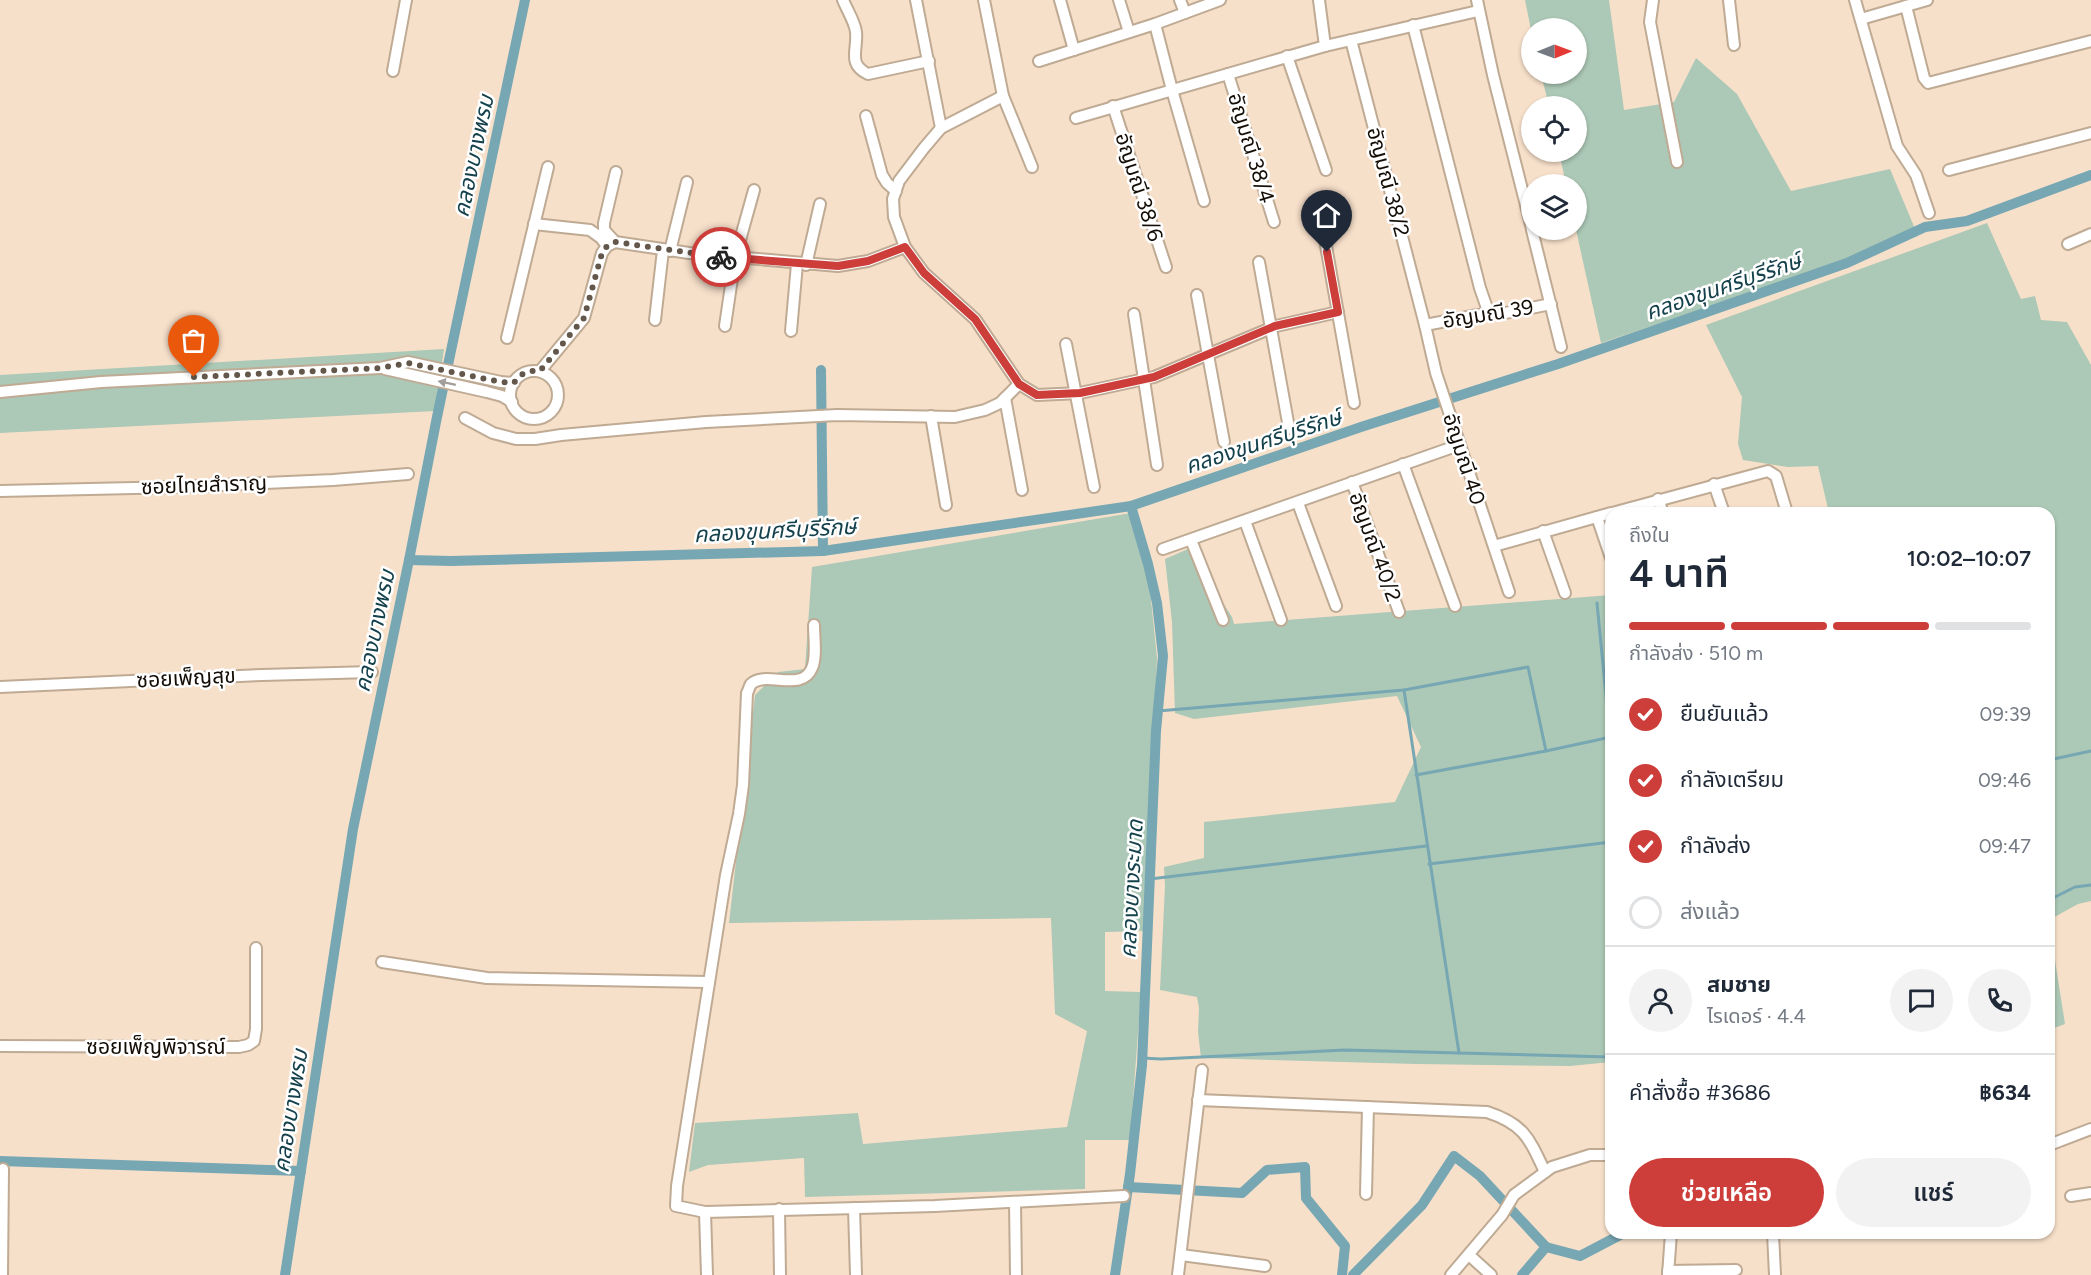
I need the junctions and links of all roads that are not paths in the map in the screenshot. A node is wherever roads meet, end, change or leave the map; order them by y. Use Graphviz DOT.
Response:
graph roads {
  1 [pos="406,0"];
  2 [pos="843,0"];
  3 [pos="916,0"];
  4 [pos="984,0"];
  5 [pos="1060,0"];
  6 [pos="1119,0"];
  7 [pos="1180,0"];
  8 [pos="1220,0"];
  9 [pos="1319,0"];
  10 [pos="1653,0"];
  11 [pos="1729,0"];
  12 [pos="1855,0"];
  13 [pos="1927,0"];
  14 [pos="1477,5"];
  15 [pos="1906,6"];
  16 [pos="1185,13"];
  17 [pos="1861,19"];
  18 [pos="1155,24"];
  19 [pos="1413,25"];
  20 [pos="1129,32"];
  21 [pos="1352,40"];
  22 [pos="2091,41"];
  23 [pos="1734,45"];
  24 [pos="1325,46"];
  25 [pos="1074,50"];
  26 [pos="1287,56"];
  27 [pos="929,61"];
  28 [pos="1039,61"];
  29 [pos="393,71"];
  30 [pos="1228,74"];
  31 [pos="1172,90"];
  32 [pos="1003,96"];
  33 [pos="1113,106"];
  34 [pos="866,116"];
  35 [pos="1076,118"];
  36 [pos="941,128"];
  37 [pos="2091,133"];
  38 [pos="1677,162"];
  39 [pos="1032,166"];
  40 [pos="548,167"];
  41 [pos="1326,170"];
  42 [pos="1949,170"];
  43 [pos="616,172"];
  44 [pos="687,183"];
  45 [pos="1521,184"];
  46 [pos="754,190"];
  47 [pos="896,191"];
  48 [pos="1204,201"];
  49 [pos="820,204"];
  50 [pos="1320,212"];
  51 [pos="1929,213"];
  52 [pos="1274,222"];
  53 [pos="534,224"];
  54 [pos="2091,234"];
  55 [pos="1535,240"];
  56 [pos="611,244"];
  57 [pos="2068,244"];
  58 [pos="905,247"];
  59 [pos="667,250"];
  60 [pos="735,258"];
  61 [pos="1259,262"];
  62 [pos="802,264"];
  63 [pos="1166,267"];
  64 [pos="1197,295"];
  65 [pos="1551,304"];
  66 [pos="1338,312"];
  67 [pos="1134,314"];
  68 [pos="1489,314"];
  69 [pos="655,320"];
  70 [pos="1425,325"];
  71 [pos="725,326"];
  72 [pos="1271,328"];
  73 [pos="791,331"];
  74 [pos="507,338"];
  75 [pos="1066,344"];
  76 [pos="1561,347"];
  77 [pos="1208,354"];
  78 [pos="380,368"];
  79 [pos="540,371"];
  80 [pos="1144,379"];
  81 [pos="514,383"];
  82 [pos="1019,384"];
  83 [pos="0,392"];
  84 [pos="1076,394"];
  85 [pos="1005,398"];
  86 [pos="512,402"];
  87 [pos="1354,403"];
  88 [pos="931,416"];
  89 [pos="465,418"];
  90 [pos="1289,428"];
  91 [pos="1457,440"];
  92 [pos="1224,442"];
  93 [pos="1403,464"];
  94 [pos="1157,465"];
  95 [pos="408,474"];
  96 [pos="1352,482"];
  97 [pos="1714,484"];
  98 [pos="1094,487"];
  99 [pos="0,490"];
  100 [pos="1022,490"];
  101 [pos="1658,499"];
  102 [pos="1298,503"];
  103 [pos="946,505"];
  104 [pos="1631,507"];
  105 [pos="1661,507"];
  106 [pos="1722,507"];
  107 [pos="1785,507"];
  108 [pos="1605,515"];
  109 [pos="1597,517"];
  110 [pos="1245,521"];
  111 [pos="1543,531"];
  112 [pos="1191,540"];
  113 [pos="1605,540"];
  114 [pos="1494,546"];
  115 [pos="1163,549"];
  116 [pos="1509,592"];
  117 [pos="1565,593"];
  118 [pos="1336,606"];
  119 [pos="1455,606"];
  120 [pos="1399,612"];
  121 [pos="1223,620"];
  122 [pos="1281,620"];
  123 [pos="814,626"];
  124 [pos="372,672"];
  125 [pos="0,687"];
  126 [pos="256,948"];
  127 [pos="382,962"];
  128 [pos="709,982"];
  129 [pos="0,1046"];
  130 [pos="1202,1070"];
  131 [pos="1198,1100"];
  132 [pos="1368,1107"];
  133 [pos="2091,1129"];
  134 [pos="2055,1143"];
  135 [pos="1605,1155"];
  136 [pos="3,1169"];
  137 [pos="1545,1172"];
  138 [pos="1366,1194"];
  139 [pos="2091,1194"];
  140 [pos="1124,1196"];
  141 [pos="2071,1197"];
  142 [pos="1015,1202"];
  143 [pos="854,1208"];
  144 [pos="779,1209"];
  145 [pos="705,1212"];
  146 [pos="1671,1239"];
  147 [pos="1773,1239"];
  148 [pos="1181,1255"];
  149 [pos="1469,1255"];
  150 [pos="1266,1266"];
  151 [pos="1736,1270"];
  152 [pos="1668,1273"];
  153 [pos="2,1275"];
  154 [pos="707,1275"];
  155 [pos="780,1275"];
  156 [pos="856,1275"];
  157 [pos="1016,1275"];
  158 [pos="1178,1275"];
  159 [pos="1451,1275"];
  160 [pos="1491,1275"];
  161 [pos="1774,1275"];
  1 -- 29 [label="street"];
  2 -- 27 [label="street"];
  3 -- 27 [label="street"];
  4 -- 32 [label="street"];
  5 -- 25 [label="street"];
  6 -- 20 [label="street"];
  7 -- 16 [label="street"];
  8 -- 16 [label="street"];
  9 -- 24 [label="street"];
  10 -- 38 [label="street"];
  11 -- 23 [label="street"];
  12 -- 17 [label="street"];
  13 -- 15 [label="street"];
  14 -- 19 [label="street"];
  14 -- 45 [label="street"];
  15 -- 17 [label="street"];
  15 -- 22 [label="street"];
  16 -- 18 [label="street"];
  17 -- 51 [label="street"];
  18 -- 20 [label="street"];
  18 -- 31 [label="street"];
  19 -- 21 [label="street"];
  19 -- 68 [label="street"];
  20 -- 25 [label="street"];
  21 -- 24 [label="street"];
  21 -- 70 [label="street, อัญมณี 38/2"];
  24 -- 26 [label="street"];
  25 -- 28 [label="street"];
  26 -- 30 [label="street"];
  26 -- 41 [label="street"];
  27 -- 36 [label="street"];
  30 -- 31 [label="street"];
  30 -- 52 [label="street, อัญมณี 38/4"];
  31 -- 33 [label="street"];
  31 -- 48 [label="street"];
  32 -- 36 [label="street"];
  32 -- 39 [label="street"];
  33 -- 35 [label="street"];
  33 -- 63 [label="street, อัญมณี 38/6"];
  34 -- 47 [label="street"];
  36 -- 47 [label="street"];
  37 -- 42 [label="street"];
  40 -- 53 [label="street"];
  43 -- 56 [label="street"];
  44 -- 59 [label="street"];
  46 -- 60 [label="street"];
  47 -- 58 [label="street"];
  49 -- 62 [label="street"];
  50 -- 66 [label="street"];
  53 -- 56 [label="street"];
  53 -- 74 [label="street"];
  54 -- 57 [label="street"];
  55 -- 65 [label="street"];
  56 -- 59 [label="street"];
  56 -- 79 [label="street"];
  58 -- 62 [label="street"];
  58 -- 82 [label="street"];
  59 -- 60 [label="street"];
  59 -- 69 [label="street"];
  60 -- 62 [label="street"];
  60 -- 71 [label="street"];
  61 -- 72 [label="street"];
  62 -- 73 [label="street"];
  64 -- 77 [label="street"];
  65 -- 68 [label="street, อัญมณี 39"];
  65 -- 76 [label="street"];
  66 -- 72 [label="street"];
  66 -- 87 [label="street"];
  67 -- 80 [label="street"];
  68 -- 70 [label="street, อัญมณี 39"];
  70 -- 91 [label="street, อัญมณี 40"];
  72 -- 77 [label="street"];
  72 -- 90 [label="street"];
  75 -- 84 [label="street"];
  77 -- 80 [label="street"];
  77 -- 92 [label="street"];
  78 -- 81 [label="street"];
  78 -- 83 [label="street"];
  86 -- 78 [label="street, one-way"];
  79 -- 81 [label="street"];
  79 -- 86 [label="street"];
  80 -- 84 [label="street"];
  80 -- 94 [label="street"];
  81 -- 86 [label="street"];
  82 -- 84 [label="street"];
  82 -- 85 [label="street"];
  84 -- 98 [label="street"];
  85 -- 88 [label="street"];
  85 -- 100 [label="street"];
  88 -- 89 [label="street"];
  88 -- 103 [label="street"];
  91 -- 93 [label="street"];
  91 -- 114 [label="street, อัญมณี 40"];
  93 -- 96 [label="street"];
  93 -- 119 [label="street"];
  95 -- 99 [label="street, ซอยไทยสำราญ"];
  96 -- 102 [label="street"];
  96 -- 120 [label="street, อัญมณี 40/2"];
  97 -- 101 [label="street"];
  97 -- 106 [label="street"];
  97 -- 107 [label="street"];
  101 -- 104 [label="street"];
  101 -- 105 [label="street"];
  102 -- 110 [label="street"];
  102 -- 118 [label="street"];
  108 -- 109 [label="street"];
  109 -- 111 [label="street"];
  109 -- 113 [label="street"];
  110 -- 112 [label="street"];
  110 -- 122 [label="street"];
  111 -- 114 [label="street"];
  111 -- 117 [label="street"];
  112 -- 115 [label="street"];
  112 -- 121 [label="street"];
  114 -- 116 [label="street, อัญมณี 40"];
  123 -- 128 [label="street"];
  124 -- 125 [label="street, ซอยเพ็ญสุข"];
  126 -- 129 [label="street, ซอยเพ็ญพิจารณ์"];
  127 -- 128 [label="street"];
  128 -- 145 [label="street"];
  130 -- 131 [label="street"];
  131 -- 132 [label="street"];
  131 -- 148 [label="street"];
  132 -- 137 [label="street"];
  132 -- 138 [label="street"];
  133 -- 134 [label="street"];
  135 -- 137 [label="street"];
  136 -- 153 [label="street"];
  137 -- 149 [label="street"];
  139 -- 141 [label="street"];
  140 -- 142 [label="street"];
  142 -- 143 [label="street"];
  142 -- 157 [label="street"];
  143 -- 144 [label="street"];
  143 -- 156 [label="street"];
  144 -- 145 [label="street"];
  144 -- 155 [label="street"];
  145 -- 154 [label="street"];
  146 -- 152 [label="street"];
  147 -- 161 [label="street"];
  148 -- 150 [label="street"];
  148 -- 158 [label="street"];
  149 -- 159 [label="street"];
  149 -- 160 [label="street"];
  151 -- 152 [label="street"];
}
